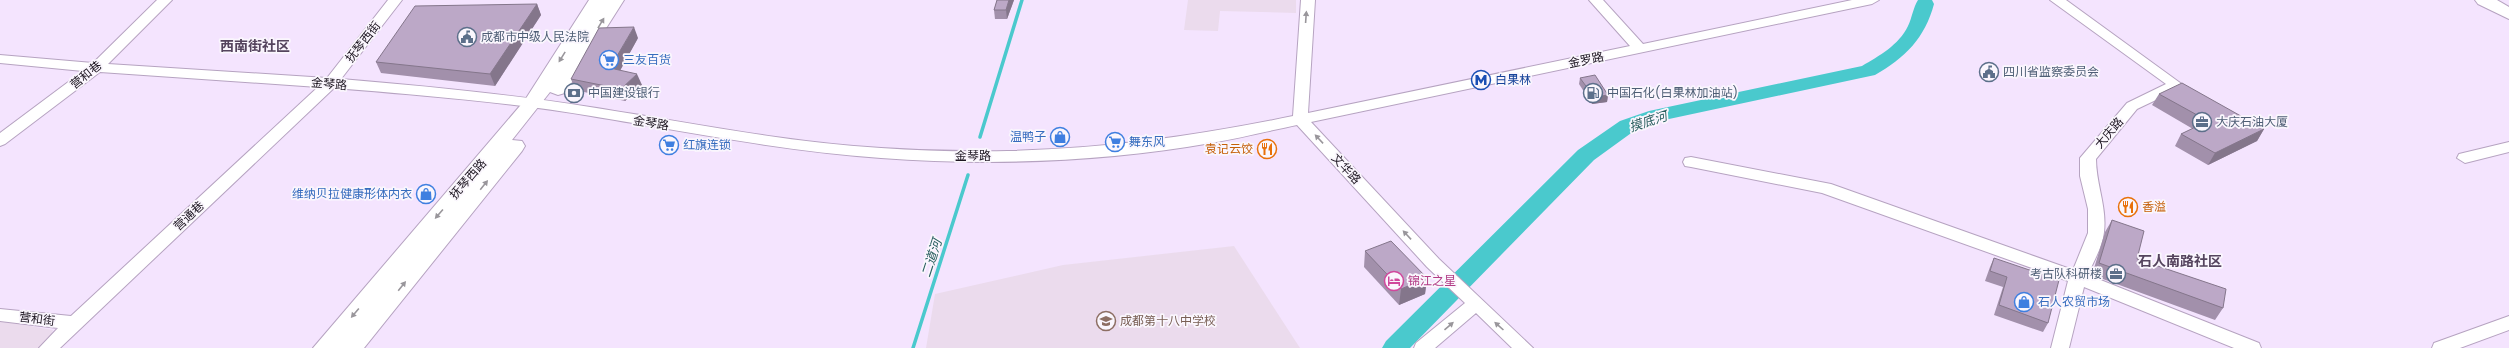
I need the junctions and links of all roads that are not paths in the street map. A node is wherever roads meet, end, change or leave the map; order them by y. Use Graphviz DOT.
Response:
graph roads {
  1 [pos="165,0"];
  2 [pos="395,0"];
  3 [pos="598,0"];
  4 [pos="615,0"];
  5 [pos="1308,0"];
  6 [pos="1596,0"];
  7 [pos="1872,0"];
  8 [pos="2057,0"];
  9 [pos="2484,0"];
  10 [pos="2509,14"];
  11 [pos="1640,48"];
  12 [pos="0,59"];
  13 [pos="96,68"];
  14 [pos="331,83"];
  15 [pos="540,104"];
  16 [pos="1300,119"];
  17 [pos="0,141"];
  18 [pos="2509,147"];
  19 [pos="2465,158"];
  20 [pos="1691,162"];
  21 [pos="2078,278"];
  22 [pos="1475,304"];
  23 [pos="0,315"];
  24 [pos="75,323"];
  25 [pos="2509,324"];
  26 [pos="48,348"];
  27 [pos="325,348"];
  28 [pos="350,348"];
  29 [pos="1423,348"];
  30 [pos="1524,348"];
  31 [pos="2060,348"];
  32 [pos="2252,348"];
  33 [pos="2441,348"];
  1 -- 13 [label="street, 营和巷"];
  2 -- 14 [label="street, 抚琴西街"];
  3 -- 15 [label="main road, 抚琴西路, one-way"];
  15 -- 4 [label="main road, 抚琴西路, one-way"];
  16 -- 5 [label="street, one-way"];
  6 -- 11 [label="street"];
  7 -- 11 [label="street, 金罗路"];
  8 -- 21 [label="street, 大庆路"];
  9 -- 10 [label="main road"];
  11 -- 16 [label="street, 金罗路"];
  12 -- 13 [label="street, 金琴路"];
  13 -- 14 [label="street, 金琴路"];
  13 -- 17 [label="street, 营和巷"];
  14 -- 15 [label="street, 金琴路"];
  14 -- 24 [label="street, 营通巷"];
  15 -- 16 [label="street, 金琴路"];
  15 -- 27 [label="main road, 抚琴西路, one-way"];
  28 -- 15 [label="main road, 抚琴西路, one-way"];
  22 -- 16 [label="street, 文华路, one-way"];
  18 -- 19 [label="street"];
  20 -- 21 [label="street"];
  21 -- 31 [label="street, 大庆路"];
  21 -- 32 [label="street"];
  29 -- 22 [label="street, one-way"];
  30 -- 22 [label="street, 文华路, one-way"];
  23 -- 24 [label="street, 营和街"];
  24 -- 26 [label="street, 营通巷"];
  25 -- 33 [label="street"];
}
